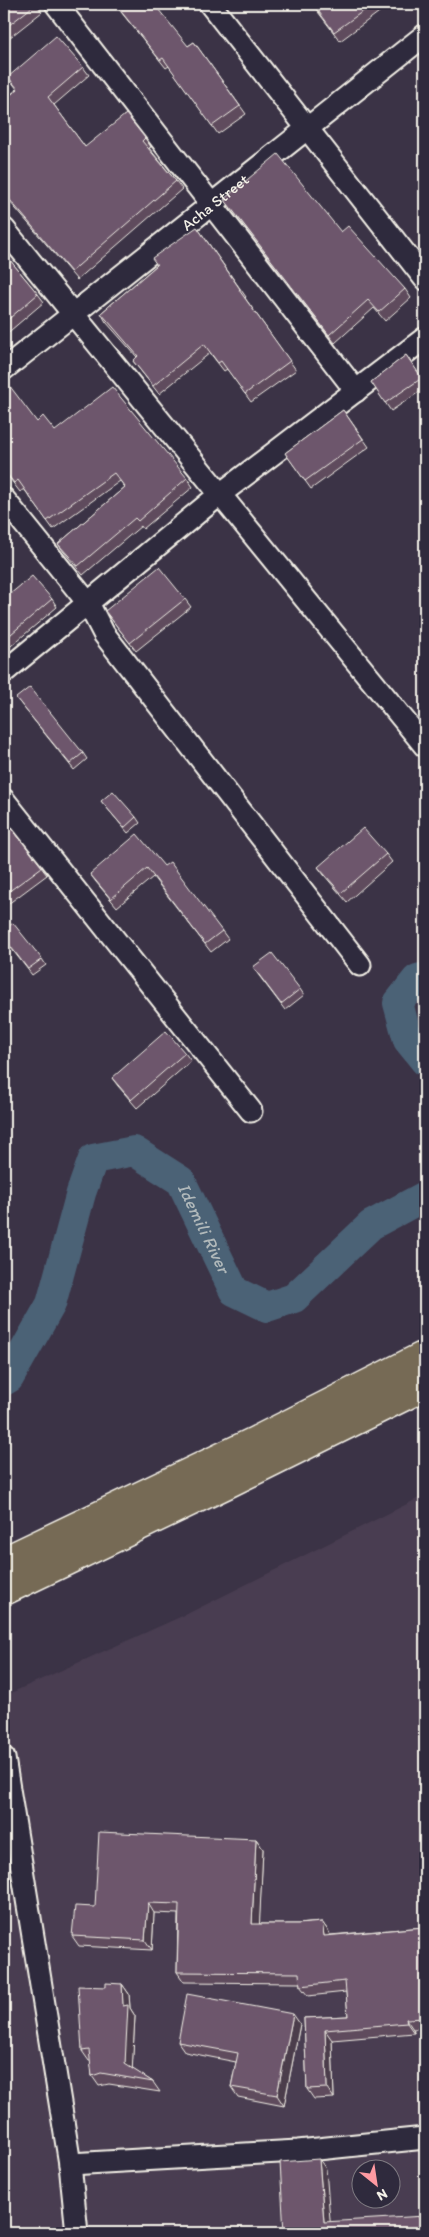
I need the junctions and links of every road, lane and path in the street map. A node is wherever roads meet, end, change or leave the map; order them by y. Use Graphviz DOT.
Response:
graph roads {
  1 [pos="56,4"];
  2 [pos="210,4"];
  3 [pos="425,35"];
  4 [pos="306,128"];
  5 [pos="210,203"];
  6 [pos="4,229"];
  7 [pos="425,279"];
  8 [pos="72,314"];
  9 [pos="425,338"];
  10 [pos="4,368"];
  11 [pos="356,391"];
  12 [pos="219,495"];
  13 [pos="4,498"];
  14 [pos="88,603"];
  15 [pos="4,672"];
  16 [pos="425,746"];
  17 [pos="4,800"];
  18 [pos="360,965"];
  19 [pos="251,1111"];
  20 [pos="425,1355"];
  21 [pos="425,1386"];
  22 [pos="4,1561"];
  23 [pos="4,1591"];
  24 [pos="4,1758"];
  25 [pos="425,2138"];
  26 [pos="70,2164"];
  27 [pos="77,2233"];
  1 -- 5 [label="street"];
  2 -- 4 [label="street"];
  3 -- 4 [label="street, Acha Street"];
  4 -- 5 [label="street, Acha Street"];
  4 -- 7 [label="street"];
  5 -- 8 [label="street, Acha Street"];
  5 -- 11 [label="street"];
  6 -- 8 [label="street"];
  8 -- 10 [label="street, Acha Street"];
  8 -- 12 [label="street"];
  9 -- 11 [label="street"];
  11 -- 12 [label="street"];
  12 -- 14 [label="street"];
  12 -- 16 [label="street"];
  13 -- 14 [label="street"];
  14 -- 15 [label="street"];
  14 -- 18 [label="street"];
  17 -- 19 [label="street"];
  20 -- 22 [label="highway"];
  21 -- 23 [label="highway"];
  24 -- 26 [label="street"];
  25 -- 26 [label="street"];
  26 -- 27 [label="street"];
}
